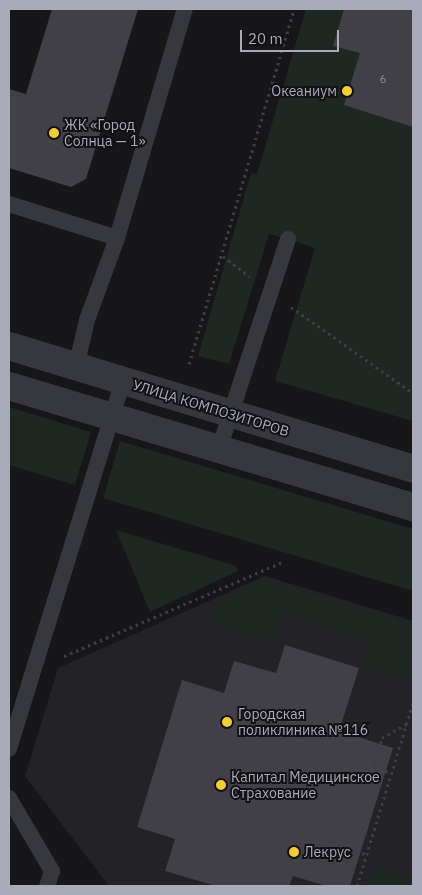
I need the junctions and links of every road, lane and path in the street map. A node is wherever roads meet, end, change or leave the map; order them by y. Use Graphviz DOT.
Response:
graph roads {
  1 [pos="185,9"];
  2 [pos="294,9"];
  3 [pos="9,204"];
  4 [pos="117,238"];
  5 [pos="288,239"];
  6 [pos="223,256"];
  7 [pos="270,292"];
  8 [pos="9,346"];
  9 [pos="189,364"];
  10 [pos="76,367"];
  11 [pos="123,381"];
  12 [pos="9,386"];
  13 [pos="413,393"];
  14 [pos="230,413"];
  15 [pos="112,417"];
  16 [pos="219,449"];
  17 [pos="413,469"];
  18 [pos="413,507"];
  19 [pos="282,562"];
  20 [pos="34,669"];
  21 [pos="413,703"];
  22 [pos="407,724"];
  23 [pos="9,749"];
  24 [pos="373,767"];
  25 [pos="392,773"];
  26 [pos="9,798"];
  27 [pos="331,843"];
  28 [pos="347,848"];
  29 [pos="367,855"];
  30 [pos="47,886"];
  31 [pos="336,886"];
  32 [pos="358,886"];
  1 -- 4 [label="lane"];
  2 -- 6 [label="path"];
  3 -- 4 [label="lane"];
  4 -- 10 [label="lane"];
  5 -- 7 [label="lane"];
  6 -- 7 [label="path"];
  6 -- 9 [label="path"];
  7 -- 13 [label="path"];
  7 -- 14 [label="lane"];
  8 -- 10 [label="street, УЛИЦА КОМПОЗИТОРОВ"];
  10 -- 11 [label="street, УЛИЦА КОМПОЗИТОРОВ"];
  11 -- 14 [label="street, УЛИЦА КОМПОЗИТОРОВ"];
  11 -- 15 [label="lane"];
  12 -- 15 [label="street"];
  14 -- 16 [label="lane"];
  14 -- 17 [label="street, УЛИЦА КОМПОЗИТОРОВ"];
  15 -- 16 [label="street"];
  15 -- 20 [label="lane"];
  16 -- 18 [label="street"];
  19 -- 20 [label="path"];
  20 -- 23 [label="lane"];
  21 -- 22 [label="path"];
  22 -- 24 [label="path"];
  22 -- 25 [label="path"];
  24 -- 25 [label="path"];
  24 -- 28 [label="path"];
  25 -- 29 [label="path"];
  26 -- 30 [label="lane"];
  27 -- 28 [label="path"];
  28 -- 29 [label="path"];
  28 -- 31 [label="path"];
  29 -- 32 [label="path"];
}
